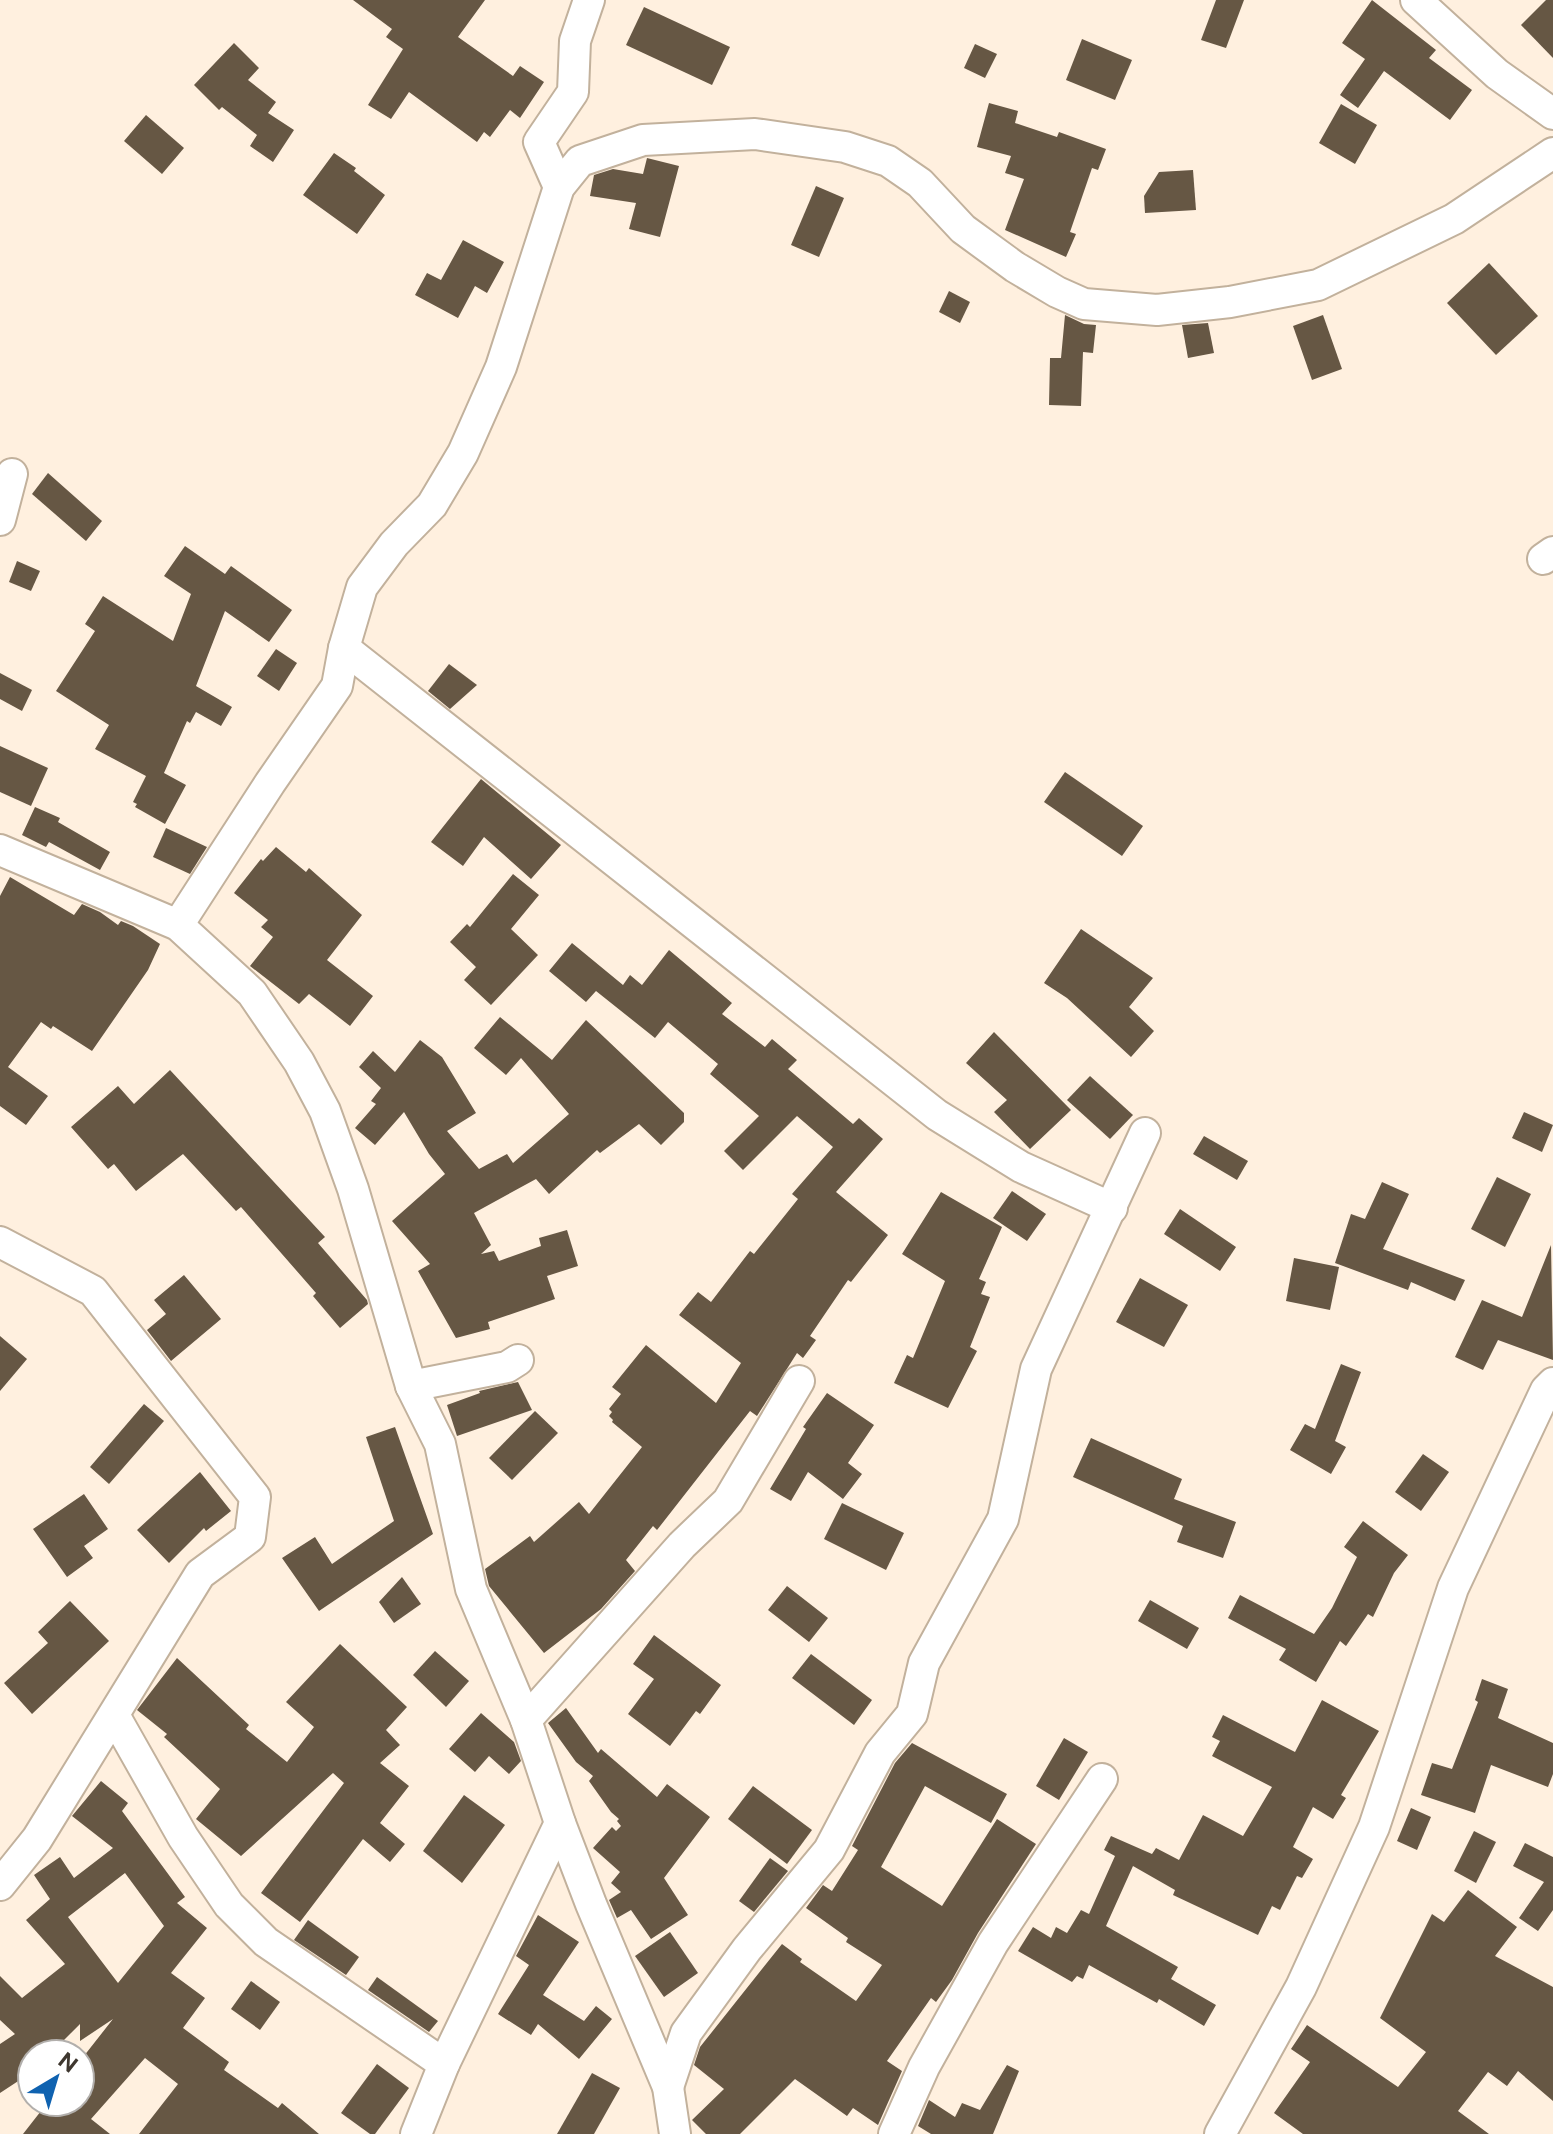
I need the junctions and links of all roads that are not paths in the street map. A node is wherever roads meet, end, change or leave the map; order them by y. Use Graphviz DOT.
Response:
graph roads {
  1 [pos="589,0"];
  2 [pos="1416,0"];
  3 [pos="1553,114"];
  4 [pos="539,142"];
  5 [pos="1553,153"];
  6 [pos="580,161"];
  7 [pos="559,187"];
  8 [pos="12,474"];
  9 [pos="0,520"];
  10 [pos="344,648"];
  11 [pos="0,850"];
  12 [pos="178,925"];
  13 [pos="1145,1133"];
  14 [pos="1112,1208"];
  15 [pos="0,1242"];
  16 [pos="518,1360"];
  17 [pos="799,1381"];
  18 [pos="1553,1383"];
  19 [pos="411,1386"];
  20 [pos="114,1715"];
  21 [pos="526,1720"];
  22 [pos="1102,1779"];
  23 [pos="560,1823"];
  24 [pos="0,1885"];
  25 [pos="444,2064"];
  26 [pos="668,2087"];
  27 [pos="416,2134"];
  28 [pos="675,2134"];
  29 [pos="894,2134"];
  30 [pos="1220,2134"];
  1 -- 4 [label="street"];
  2 -- 3 [label="street"];
  4 -- 6 [label="street"];
  4 -- 7 [label="street"];
  5 -- 6 [label="street"];
  6 -- 7 [label="street"];
  7 -- 10 [label="street"];
  8 -- 9 [label="street"];
  10 -- 12 [label="street"];
  10 -- 14 [label="street"];
  11 -- 12 [label="street"];
  12 -- 19 [label="street"];
  13 -- 14 [label="street"];
  14 -- 26 [label="street"];
  15 -- 20 [label="street"];
  16 -- 19 [label="street"];
  17 -- 21 [label="street"];
  18 -- 30 [label="street"];
  19 -- 21 [label="street"];
  20 -- 24 [label="street"];
  20 -- 25 [label="street"];
  21 -- 23 [label="street"];
  22 -- 29 [label="street"];
  23 -- 25 [label="street"];
  23 -- 26 [label="street"];
  25 -- 27 [label="street"];
  26 -- 28 [label="street"];
}
